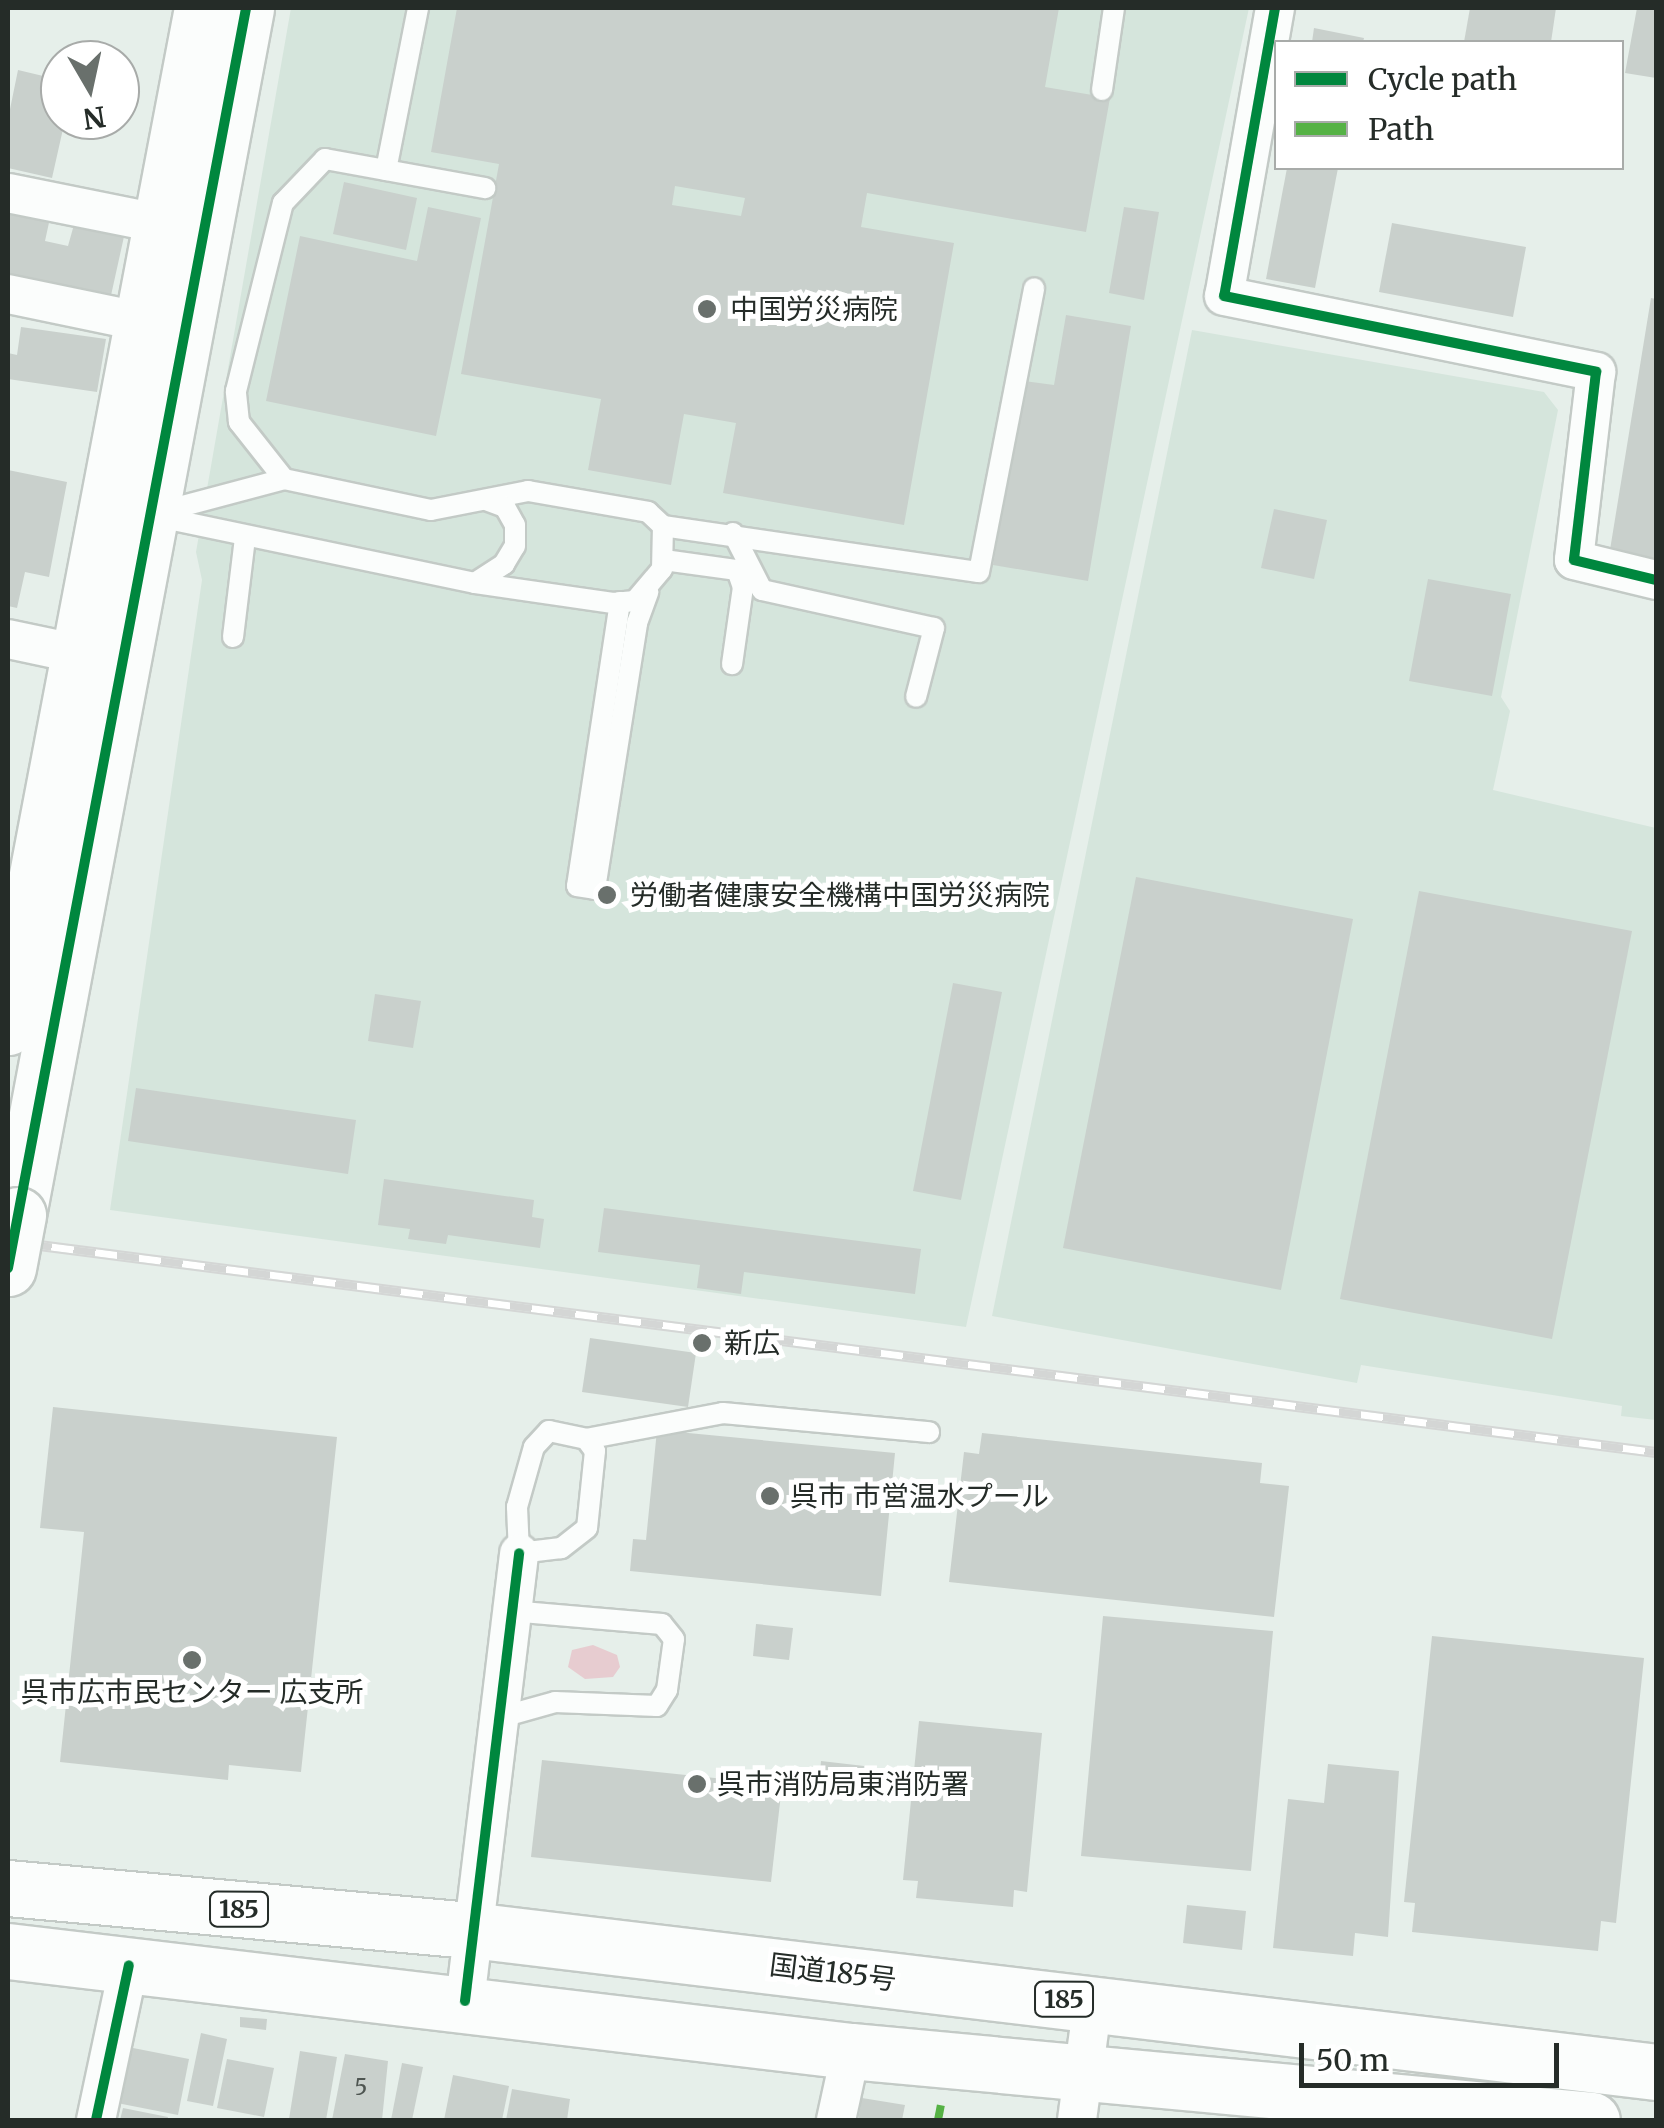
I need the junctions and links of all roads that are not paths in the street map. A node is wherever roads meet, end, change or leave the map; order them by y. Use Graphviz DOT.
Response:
graph roads {
  1 [pos="202,8"];
  2 [pos="246,8"];
  3 [pos="418,8"];
  4 [pos="1114,8"];
  5 [pos="1276,8"];
  6 [pos="1102,90"];
  7 [pos="386,170"];
  8 [pos="485,188"];
  9 [pos="8,193"];
  10 [pos="182,228"];
  11 [pos="1034,288"];
  12 [pos="8,294"];
  13 [pos="164,327"];
  14 [pos="284,479"];
  15 [pos="484,500"];
  16 [pos="128,511"];
  17 [pos="662,526"];
  18 [pos="733,534"];
  19 [pos="244,538"];
  20 [pos="664,560"];
  21 [pos="1656,580"];
  22 [pos="476,582"];
  23 [pos="651,584"];
  24 [pos="620,602"];
  25 [pos="234,637"];
  26 [pos="8,639"];
  27 [pos="79,654"];
  28 [pos="732,664"];
  29 [pos="916,697"];
  30 [pos="44,851"];
  31 [pos="10,998"];
  32 [pos="8,1268"];
  33 [pos="929,1432"];
  34 [pos="586,1439"];
  35 [pos="519,1553"];
  36 [pos="512,1611"];
  37 [pos="498,1718"];
  38 [pos="8,1888"];
  39 [pos="472,1930"];
  40 [pos="8,1951"];
  41 [pos="129,1965"];
  42 [pos="465,2000"];
  43 [pos="1093,2002"];
  44 [pos="851,2051"];
  45 [pos="1656,2072"];
  46 [pos="1082,2096"];
  47 [pos="1405,2111"];
  48 [pos="96,2120"];
  49 [pos="836,2120"];
  50 [pos="1592,2120"];
  1 -- 10 [label="main road"];
  2 -- 10 [label="main road"];
  3 -- 7 [label="lane"];
  4 -- 6 [label="lane"];
  5 -- 21 [label="street"];
  7 -- 8 [label="lane"];
  7 -- 14 [label="lane"];
  9 -- 10 [label="street"];
  10 -- 13 [label="main road"];
  11 -- 18 [label="lane"];
  12 -- 13 [label="street"];
  13 -- 16 [label="main road"];
  14 -- 15 [label="lane"];
  14 -- 16 [label="lane"];
  15 -- 17 [label="lane"];
  15 -- 22 [label="lane"];
  16 -- 19 [label="lane"];
  16 -- 27 [label="main road"];
  16 -- 30 [label="main road"];
  17 -- 18 [label="lane"];
  17 -- 20 [label="lane"];
  18 -- 29 [label="lane"];
  19 -- 22 [label="lane"];
  19 -- 25 [label="lane"];
  20 -- 23 [label="lane"];
  20 -- 28 [label="lane"];
  22 -- 24 [label="lane"];
  23 -- 24 [label="lane"];
  23 -- 24 [label="lane"];
  26 -- 27 [label="street"];
  27 -- 30 [label="main road"];
  30 -- 31 [label="main road"];
  30 -- 32 [label="main road, bridge"];
  33 -- 34 [label="lane"];
  34 -- 35 [label="lane"];
  34 -- 35 [label="lane"];
  35 -- 36 [label="street"];
  36 -- 37 [label="street"];
  36 -- 37 [label="lane"];
  37 -- 39 [label="street"];
  38 -- 39 [label="main road, 国道185号 / 185"];
  39 -- 42 [label="street"];
  39 -- 43 [label="main road, 国道185号 / 185"];
  40 -- 41 [label="main road"];
  41 -- 42 [label="main road"];
  41 -- 48 [label="street"];
  42 -- 44 [label="main road"];
  43 -- 45 [label="main road, 国道185号 / 185"];
  43 -- 46 [label="street"];
  44 -- 46 [label="main road"];
  44 -- 49 [label="street"];
  46 -- 47 [label="main road"];
  47 -- 50 [label="main road"];
}
